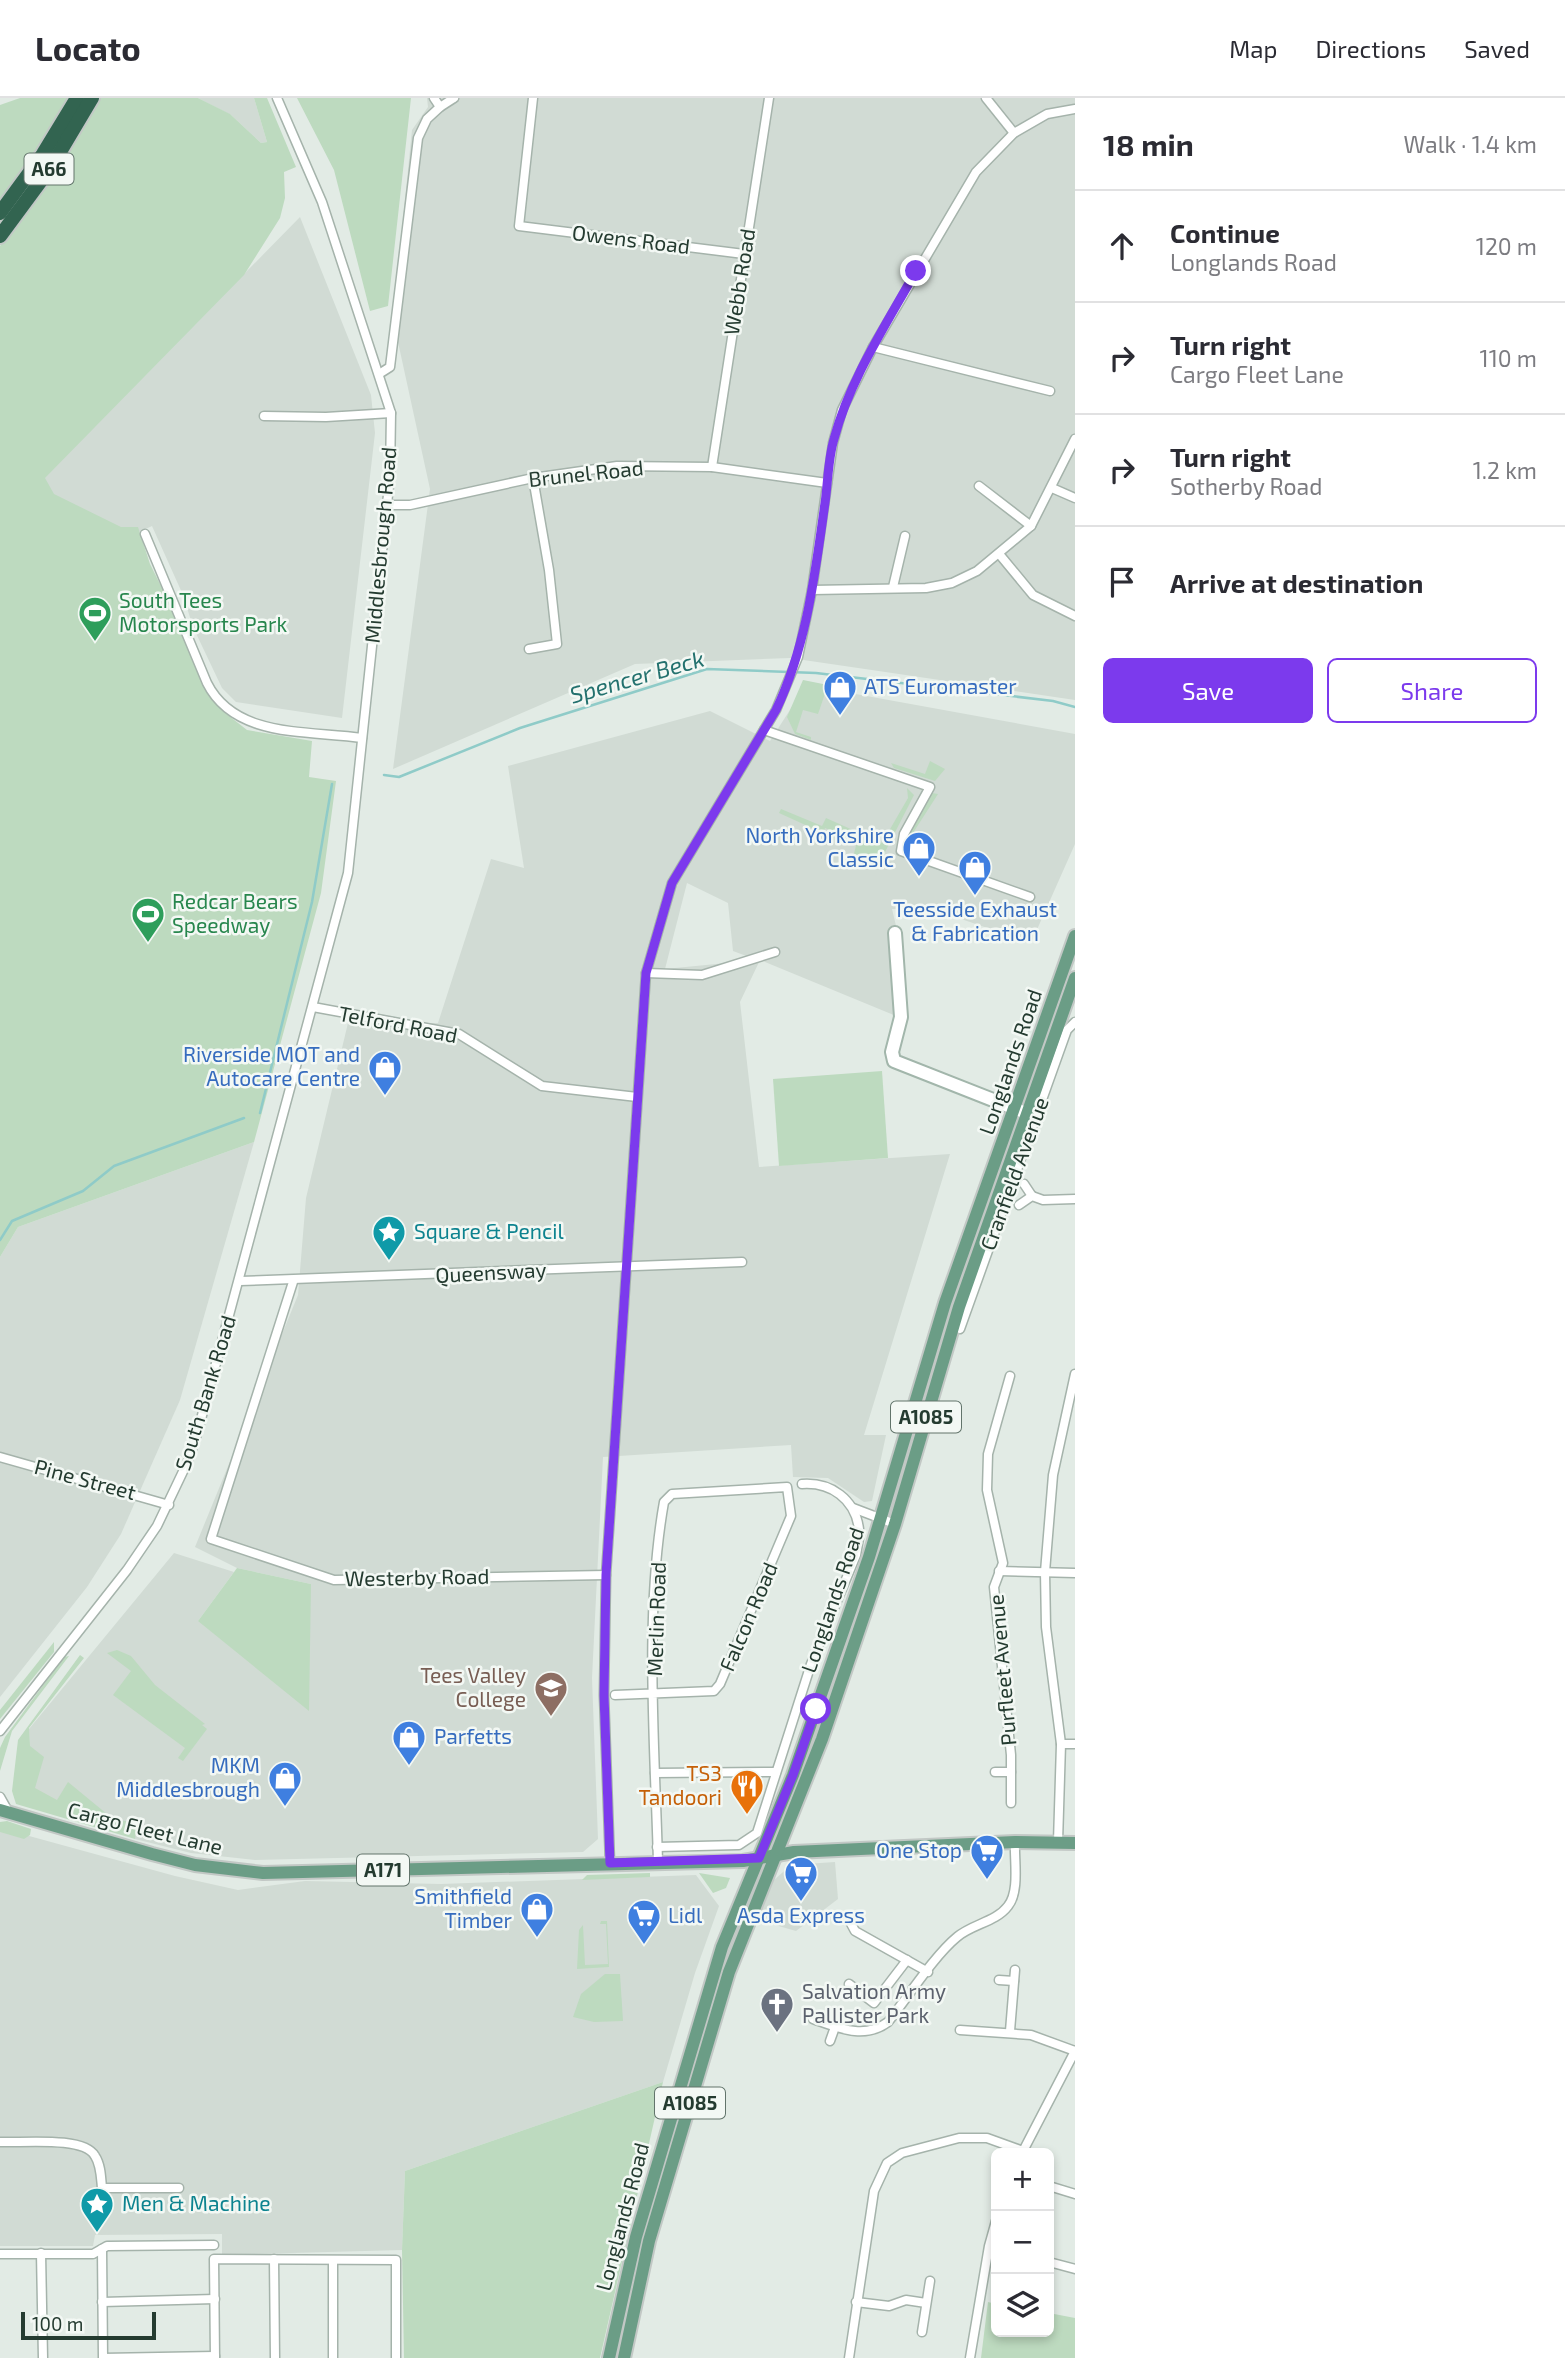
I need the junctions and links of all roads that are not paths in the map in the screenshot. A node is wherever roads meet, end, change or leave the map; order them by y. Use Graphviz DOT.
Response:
graph roads {
  1 [pos="77,98"];
  2 [pos="92,98"];
  3 [pos="277,98"];
  4 [pos="433,98"];
  5 [pos="454,98"];
  6 [pos="533,98"];
  7 [pos="769,98"];
  8 [pos="986,98"];
  9 [pos="440,107"];
  10 [pos="1075,109"];
  11 [pos="1014,133"];
  12 [pos="0,213"];
  13 [pos="0,236"];
  14 [pos="744,254"];
  15 [pos="873,347"];
  16 [pos="379,374"];
  17 [pos="1051,391"];
  18 [pos="391,413"];
  19 [pos="264,416"];
  20 [pos="1075,439"];
  21 [pos="712,467"];
  22 [pos="533,478"];
  23 [pos="827,483"];
  24 [pos="979,486"];
  25 [pos="1052,488"];
  26 [pos="1075,498"];
  27 [pos="387,505"];
  28 [pos="1031,526"];
  29 [pos="145,534"];
  30 [pos="905,536"];
  31 [pos="1000,555"];
  32 [pos="893,587"];
  33 [pos="812,590"];
  34 [pos="1075,616"];
  35 [pos="529,649"];
  36 [pos="764,730"];
  37 [pos="362,738"];
  38 [pos="1030,897"];
  39 [pos="895,933"];
  40 [pos="1075,936"];
  41 [pos="775,952"];
  42 [pos="646,973"];
  43 [pos="1075,978"];
  44 [pos="313,1007"];
  45 [pos="1075,1023"];
  46 [pos="638,1097"];
  47 [pos="1015,1109"];
  48 [pos="1028,1114"];
  49 [pos="1024,1184"];
  50 [pos="1032,1196"];
  51 [pos="1075,1199"];
  52 [pos="1019,1205"];
  53 [pos="742,1262"];
  54 [pos="627,1267"];
  55 [pos="240,1281"];
  56 [pos="293,1282"];
  57 [pos="960,1329"];
  58 [pos="1075,1374"];
  59 [pos="1010,1376"];
  60 [pos="0,1457"];
  61 [pos="802,1484"];
  62 [pos="787,1487"];
  63 [pos="169,1505"];
  64 [pos="852,1508"];
  65 [pos="875,1518"];
  66 [pos="895,1524"];
  67 [pos="999,1571"];
  68 [pos="1045,1572"];
  69 [pos="1075,1573"];
  70 [pos="606,1575"];
  71 [pos="654,1693"];
  72 [pos="615,1695"];
  73 [pos="0,1731"];
  74 [pos="1061,1744"];
  75 [pos="1075,1744"];
  76 [pos="776,1772"];
  77 [pos="995,1772"];
  78 [pos="1011,1772"];
  79 [pos="655,1773"];
  80 [pos="0,1797"];
  81 [pos="1011,1803"];
  82 [pos="3,1811"];
  83 [pos="1015,1842"];
  84 [pos="1058,1842"];
  85 [pos="1075,1843"];
  86 [pos="657,1847"];
  87 [pos="777,1855"];
  88 [pos="759,1858"];
  89 [pos="658,1862"];
  90 [pos="610,1863"];
  91 [pos="848,1919"];
  92 [pos="907,1960"];
  93 [pos="1015,1970"];
  94 [pos="928,1972"];
  95 [pos="999,1980"];
  96 [pos="1014,1981"];
  97 [pos="849,1984"];
  98 [pos="813,2019"];
  99 [pos="835,2026"];
  100 [pos="960,2031"];
  101 [pos="1010,2031"];
  102 [pos="830,2041"];
  103 [pos="1075,2051"];
  104 [pos="0,2142"];
  105 [pos="1013,2148"];
  106 [pos="1025,2148"];
  107 [pos="179,2188"];
  108 [pos="1054,2188"];
  109 [pos="1075,2194"];
  110 [pos="214,2245"];
  111 [pos="102,2249"];
  112 [pos="991,2252"];
  113 [pos="41,2253"];
  114 [pos="0,2254"];
  115 [pos="274,2259"];
  116 [pos="333,2261"];
  117 [pos="1054,2263"];
  118 [pos="1075,2269"];
  119 [pos="930,2281"];
  120 [pos="215,2300"];
  121 [pos="103,2302"];
  122 [pos="856,2302"];
  123 [pos="926,2302"];
  124 [pos="922,2332"];
  125 [pos="215,2357"];
  126 [pos="43,2358"];
  127 [pos="103,2358"];
  128 [pos="275,2358"];
  129 [pos="333,2358"];
  130 [pos="396,2358"];
  131 [pos="610,2358"];
  132 [pos="624,2358"];
  133 [pos="849,2358"];
  134 [pos="970,2358"];
  1 -- 12 [label="highway, A66"];
  2 -- 13 [label="highway, A66"];
  3 -- 16 [label="street, Middlesbrough Road"];
  4 -- 9 [label="street"];
  5 -- 9 [label="street"];
  6 -- 14 [label="street, Owens Road"];
  7 -- 14 [label="street, Webb Road"];
  8 -- 11 [label="street"];
  9 -- 16 [label="street"];
  10 -- 11 [label="street"];
  11 -- 15 [label="street"];
  14 -- 21 [label="street, Webb Road"];
  15 -- 17 [label="street"];
  15 -- 23 [label="street"];
  16 -- 18 [label="street, Middlesbrough Road"];
  18 -- 19 [label="street"];
  18 -- 27 [label="street, Middlesbrough Road"];
  20 -- 25 [label="street"];
  21 -- 22 [label="street, Brunel Road"];
  21 -- 23 [label="street, Brunel Road"];
  22 -- 27 [label="street, Brunel Road"];
  22 -- 35 [label="street"];
  23 -- 33 [label="street"];
  24 -- 28 [label="street"];
  25 -- 26 [label="street"];
  25 -- 28 [label="street"];
  27 -- 37 [label="street, Middlesbrough Road"];
  28 -- 31 [label="street"];
  29 -- 37 [label="street"];
  30 -- 32 [label="street"];
  31 -- 32 [label="street"];
  31 -- 34 [label="street"];
  32 -- 33 [label="street"];
  33 -- 36 [label="street"];
  36 -- 38 [label="street"];
  36 -- 42 [label="street"];
  37 -- 44 [label="street, Middlesbrough Road"];
  39 -- 47 [label="street"];
  40 -- 47 [label="main road, Longlands Road / A1085"];
  41 -- 42 [label="street"];
  42 -- 46 [label="street"];
  43 -- 48 [label="main road, Longlands Road / A1085"];
  44 -- 46 [label="street, Telford Road"];
  44 -- 55 [label="street, South Bank Road"];
  45 -- 57 [label="street, Cranfield Avenue"];
  46 -- 54 [label="street"];
  47 -- 48 [label="street"];
  47 -- 65 [label="main road, Longlands Road / A1085"];
  48 -- 66 [label="main road, Longlands Road / A1085"];
  49 -- 50 [label="street"];
  50 -- 51 [label="street"];
  50 -- 52 [label="street"];
  53 -- 54 [label="street, Queensway"];
  54 -- 56 [label="street, Queensway"];
  54 -- 70 [label="street"];
  55 -- 56 [label="street, Queensway"];
  55 -- 63 [label="street, South Bank Road"];
  56 -- 70 [label="street, Westerby Road"];
  58 -- 68 [label="street"];
  59 -- 67 [label="street, Purfleet Avenue"];
  60 -- 63 [label="street, Pine Street"];
  61 -- 64 [label="street"];
  62 -- 71 [label="street, Falcon Road"];
  62 -- 71 [label="street, Merlin Road"];
  63 -- 73 [label="street, South Bank Road"];
  64 -- 65 [label="street"];
  64 -- 76 [label="street"];
  65 -- 66 [label="street"];
  65 -- 88 [label="main road, Longlands Road / A1085"];
  66 -- 87 [label="main road, Longlands Road / A1085"];
  67 -- 68 [label="street"];
  67 -- 78 [label="street, Purfleet Avenue"];
  68 -- 69 [label="street"];
  68 -- 74 [label="street"];
  70 -- 90 [label="street"];
  71 -- 72 [label="street, Falcon Road"];
  71 -- 79 [label="street, Merlin Road"];
  74 -- 75 [label="street"];
  74 -- 84 [label="street"];
  76 -- 79 [label="street"];
  76 -- 86 [label="street"];
  77 -- 78 [label="street"];
  78 -- 81 [label="street, Purfleet Avenue"];
  79 -- 86 [label="street, Merlin Road"];
  80 -- 82 [label="street"];
  82 -- 90 [label="main road, Cargo Fleet Lane / A171"];
  83 -- 84 [label="main road, Cargo Fleet Lane / A171"];
  83 -- 87 [label="main road, Cargo Fleet Lane / A171"];
  83 -- 94 [label="street"];
  84 -- 85 [label="main road, Cargo Fleet Lane / A171"];
  86 -- 89 [label="street, Merlin Road"];
  87 -- 88 [label="main road, Cargo Fleet Lane / A171"];
  87 -- 132 [label="main road, Longlands Road / A1085"];
  88 -- 89 [label="main road, Cargo Fleet Lane / A171"];
  88 -- 131 [label="main road, Longlands Road / A1085"];
  89 -- 90 [label="main road, Cargo Fleet Lane / A171"];
  91 -- 92 [label="street"];
  92 -- 94 [label="street"];
  92 -- 97 [label="street"];
  93 -- 96 [label="street"];
  94 -- 99 [label="street"];
  95 -- 96 [label="street"];
  96 -- 101 [label="street"];
  98 -- 99 [label="street"];
  99 -- 102 [label="street"];
  100 -- 101 [label="street"];
  101 -- 103 [label="street"];
  103 -- 106 [label="street"];
  104 -- 107 [label="street"];
  105 -- 122 [label="street"];
  108 -- 109 [label="street"];
  110 -- 111 [label="street"];
  111 -- 113 [label="street"];
  111 -- 121 [label="street"];
  112 -- 134 [label="street"];
  113 -- 114 [label="street"];
  113 -- 126 [label="street"];
  115 -- 116 [label="street"];
  115 -- 120 [label="street"];
  115 -- 128 [label="street"];
  116 -- 129 [label="street"];
  116 -- 130 [label="street"];
  117 -- 118 [label="street"];
  119 -- 123 [label="street"];
  120 -- 121 [label="street"];
  120 -- 125 [label="street"];
  121 -- 127 [label="street"];
  122 -- 123 [label="street"];
  122 -- 133 [label="street"];
  123 -- 124 [label="street"];
  125 -- 127 [label="street"];
}
